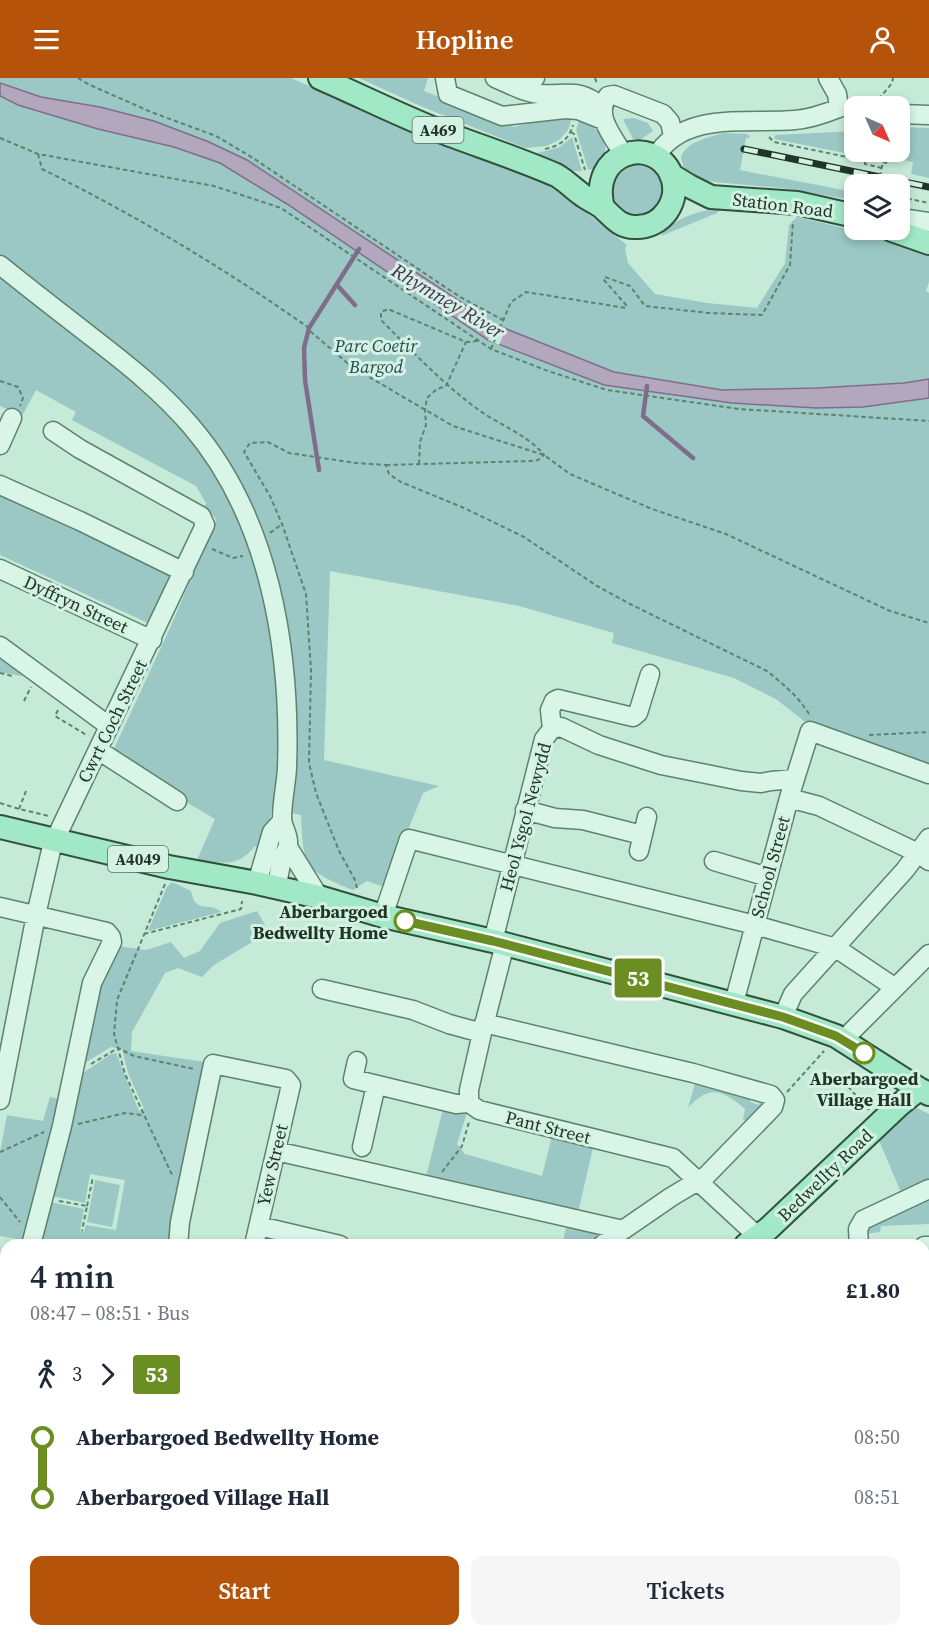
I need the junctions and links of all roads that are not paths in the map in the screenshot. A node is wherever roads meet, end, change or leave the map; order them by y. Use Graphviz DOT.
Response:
graph roads {
  1 [pos="320,78"];
  2 [pos="446,78"];
  3 [pos="828,78"];
  4 [pos="504,81"];
  5 [pos="559,84"];
  6 [pos="532,85"];
  7 [pos="844,105"];
  8 [pos="844,111"];
  9 [pos="603,114"];
  10 [pos="910,114"];
  11 [pos="929,115"];
  12 [pos="674,136"];
  13 [pos="624,155"];
  14 [pos="655,158"];
  15 [pos="595,171"];
  16 [pos="671,175"];
  17 [pos="558,176"];
  18 [pos="711,197"];
  19 [pos="603,208"];
  20 [pos="667,212"];
  21 [pos="844,214"];
  22 [pos="910,219"];
  23 [pos="929,222"];
  24 [pos="910,235"];
  25 [pos="929,243"];
  26 [pos="0,265"];
  27 [pos="12,418"];
  28 [pos="52,432"];
  29 [pos="0,445"];
  30 [pos="0,485"];
  31 [pos="0,568"];
  32 [pos="184,572"];
  33 [pos="152,640"];
  34 [pos="0,646"];
  35 [pos="650,674"];
  36 [pos="110,726"];
  37 [pos="552,729"];
  38 [pos="100,746"];
  39 [pos="929,774"];
  40 [pos="794,779"];
  41 [pos="789,798"];
  42 [pos="177,801"];
  43 [pos="525,810"];
  44 [pos="647,817"];
  45 [pos="282,820"];
  46 [pos="0,827"];
  47 [pos="60,830"];
  48 [pos="288,847"];
  49 [pos="925,850"];
  50 [pos="714,861"];
  51 [pos="512,865"];
  52 [pos="768,877"];
  53 [pos="267,885"];
  54 [pos="319,897"];
  55 [pos="0,908"];
  56 [pos="36,915"];
  57 [pos="382,916"];
  58 [pos="755,925"];
  59 [pos="499,943"];
  60 [pos="836,948"];
  61 [pos="929,954"];
  62 [pos="894,987"];
  63 [pos="322,989"];
  64 [pos="734,1003"];
  65 [pos="783,1017"];
  66 [pos="483,1028"];
  67 [pos="841,1039"];
  68 [pos="357,1061"];
  69 [pos="376,1085"];
  70 [pos="926,1090"];
  71 [pos="0,1100"];
  72 [pos="470,1103"];
  73 [pos="362,1146"];
  74 [pos="276,1151"];
  75 [pos="698,1181"];
  76 [pos="929,1190"];
  77 [pos="258,1226"];
  78 [pos="623,1230"];
  79 [pos="33,1239"];
  80 [pos="179,1239"];
  81 [pos="255,1239"];
  82 [pos="314,1239"];
  83 [pos="610,1239"];
  84 [pos="754,1239"];
  85 [pos="760,1239"];
  86 [pos="859,1239"];
  1 -- 17 [label="main road, Station Road / A469"];
  2 -- 9 [label="street"];
  3 -- 7 [label="street"];
  4 -- 6 [label="street"];
  5 -- 6 [label="street"];
  6 -- 9 [label="street"];
  8 -- 12 [label="street"];
  9 -- 12 [label="street"];
  9 -- 13 [label="street"];
  10 -- 11 [label="street"];
  12 -- 14 [label="street"];
  13 -- 14 [label="main road"];
  13 -- 15 [label="main road"];
  14 -- 16 [label="main road, Station Road / A469"];
  15 -- 17 [label="main road, Station Road / A469"];
  15 -- 19 [label="main road"];
  16 -- 18 [label="main road, Station Road / A469"];
  16 -- 20 [label="main road"];
  17 -- 19 [label="main road, Station Road / A469"];
  18 -- 20 [label="main road, Station Road / A469"];
  18 -- 21 [label="main road, Station Road / A469"];
  19 -- 20 [label="main road, Station Road / A469"];
  22 -- 23 [label="street"];
  24 -- 25 [label="main road"];
  26 -- 45 [label="street"];
  27 -- 29 [label="street"];
  28 -- 32 [label="street, Cwrt Coch Street"];
  30 -- 32 [label="street"];
  31 -- 33 [label="street, Dyffryn Street"];
  32 -- 33 [label="street, Cwrt Coch Street"];
  33 -- 36 [label="street, Cwrt Coch Street"];
  34 -- 36 [label="street"];
  35 -- 37 [label="street"];
  36 -- 38 [label="street, Cwrt Coch Street"];
  37 -- 40 [label="street, Heol Ysgol Newydd"];
  37 -- 43 [label="street, Heol Ysgol Newydd"];
  38 -- 42 [label="street"];
  38 -- 47 [label="street, Cwrt Coch Street"];
  39 -- 40 [label="street, School Street"];
  40 -- 41 [label="street, School Street"];
  41 -- 49 [label="street"];
  41 -- 52 [label="street, School Street"];
  43 -- 44 [label="street"];
  43 -- 51 [label="street, Heol Ysgol Newydd"];
  45 -- 48 [label="street"];
  45 -- 53 [label="street"];
  46 -- 47 [label="main road, A4049"];
  47 -- 53 [label="main road, A4049"];
  47 -- 56 [label="street, Cwrt Coch Street"];
  48 -- 53 [label="street"];
  48 -- 54 [label="street"];
  49 -- 60 [label="street"];
  50 -- 52 [label="street"];
  51 -- 57 [label="street"];
  51 -- 58 [label="street"];
  51 -- 59 [label="street, Heol Ysgol Newydd"];
  52 -- 58 [label="street, School Street"];
  53 -- 54 [label="main road, A4049"];
  54 -- 57 [label="main road, A4049"];
  55 -- 56 [label="street"];
  56 -- 71 [label="street, Cwrt Coch Street"];
  56 -- 79 [label="street"];
  57 -- 59 [label="main road, A4049"];
  58 -- 60 [label="street"];
  58 -- 64 [label="street, School Street"];
  59 -- 64 [label="main road, A4049"];
  59 -- 66 [label="street"];
  60 -- 62 [label="street"];
  60 -- 65 [label="street"];
  61 -- 62 [label="street"];
  62 -- 67 [label="street"];
  63 -- 66 [label="street"];
  64 -- 65 [label="main road, A4049"];
  65 -- 67 [label="main road, A4049"];
  66 -- 72 [label="street"];
  66 -- 75 [label="street"];
  67 -- 70 [label="main road, A4049"];
  68 -- 69 [label="street, Pant Street"];
  69 -- 72 [label="street, Pant Street"];
  69 -- 73 [label="street"];
  70 -- 85 [label="main road, Bedwellty Road"];
  72 -- 75 [label="street, Pant Street"];
  74 -- 77 [label="street, Yew Street"];
  74 -- 78 [label="street"];
  74 -- 80 [label="street, Yew Street"];
  75 -- 78 [label="street"];
  75 -- 84 [label="street, Pant Street"];
  76 -- 86 [label="street"];
  77 -- 81 [label="street, Yew Street"];
  77 -- 82 [label="street"];
  78 -- 83 [label="street"];
}
